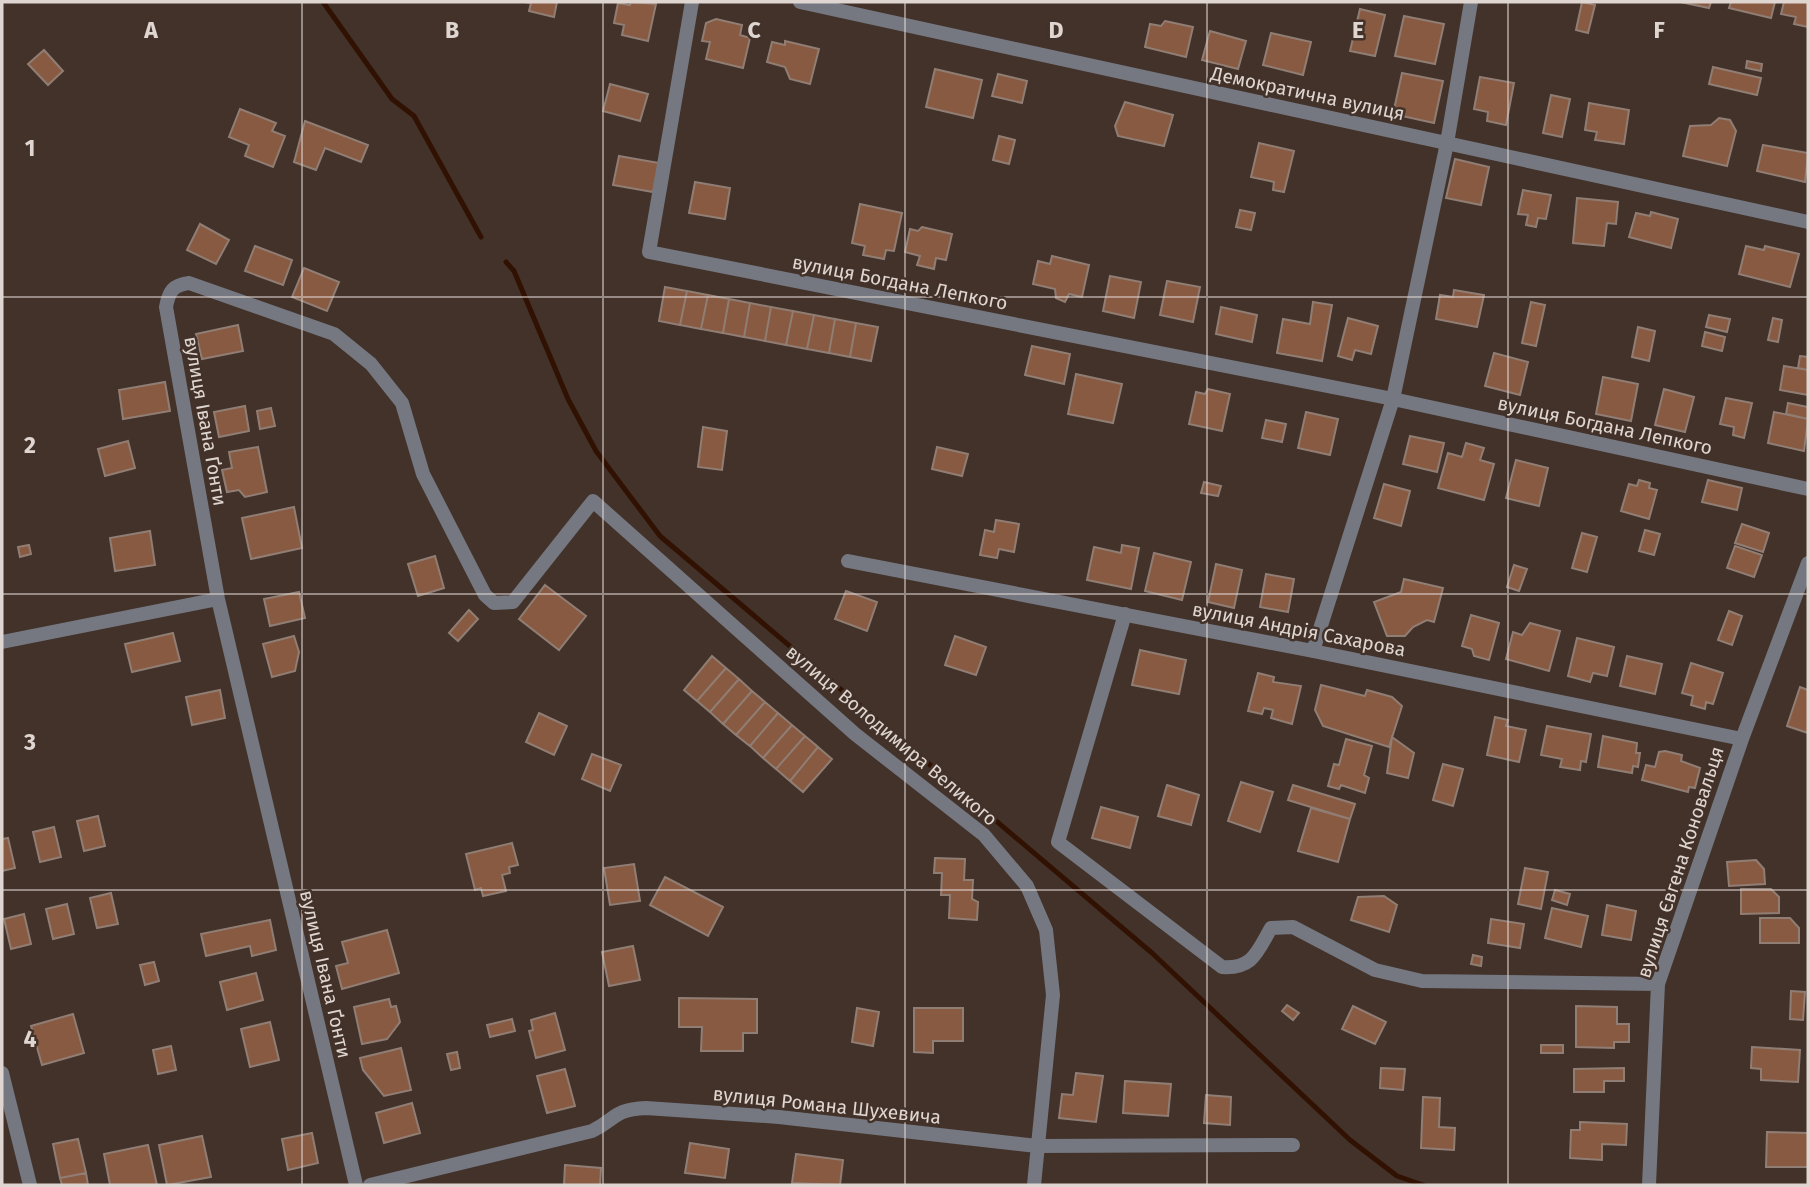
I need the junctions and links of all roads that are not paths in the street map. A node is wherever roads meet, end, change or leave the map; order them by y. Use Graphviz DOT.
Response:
graph roads {
  1 [pos="692,2"];
  2 [pos="800,2"];
  3 [pos="1471,2"];
  4 [pos="1447,143"];
  5 [pos="1808,222"];
  6 [pos="1393,399"];
  7 [pos="1808,489"];
  8 [pos="593,501"];
  9 [pos="848,561"];
  10 [pos="1808,563"];
  11 [pos="218,599"];
  12 [pos="1125,614"];
  13 [pos="2,642"];
  14 [pos="1313,651"];
  15 [pos="1742,739"];
  16 [pos="1658,984"];
  17 [pos="2,1073"];
  18 [pos="1293,1145"];
  19 [pos="1037,1146"];
  20 [pos="30,1185"];
  21 [pos="356,1185"];
  22 [pos="370,1185"];
  23 [pos="1034,1185"];
  24 [pos="1649,1185"];
  1 -- 6 [label="street, вулиця Богдана Лепкого"];
  2 -- 4 [label="street, Демократична вулиця"];
  3 -- 4 [label="street"];
  4 -- 5 [label="street, Демократична вулиця"];
  4 -- 6 [label="street"];
  6 -- 7 [label="street, вулиця Богдана Лепкого"];
  6 -- 14 [label="street"];
  8 -- 11 [label="street, вулиця Івана Ґонти"];
  8 -- 19 [label="street, вулиця Володимира Великого"];
  9 -- 12 [label="street, вулиця Андрія Сахарова"];
  10 -- 15 [label="street, вулиця Євгена Коновальця"];
  11 -- 13 [label="street"];
  11 -- 21 [label="street, вулиця Івана Ґонти"];
  12 -- 14 [label="street, вулиця Андрія Сахарова"];
  12 -- 16 [label="street"];
  14 -- 15 [label="street, вулиця Андрія Сахарова"];
  15 -- 16 [label="street, вулиця Євгена Коновальця"];
  16 -- 24 [label="street, вулиця Євгена Коновальця"];
  17 -- 20 [label="street"];
  18 -- 19 [label="street, вулиця Романа Шухевича"];
  19 -- 22 [label="street, вулиця Романа Шухевича"];
  19 -- 23 [label="street, вулиця Володимира Великого"];
}
